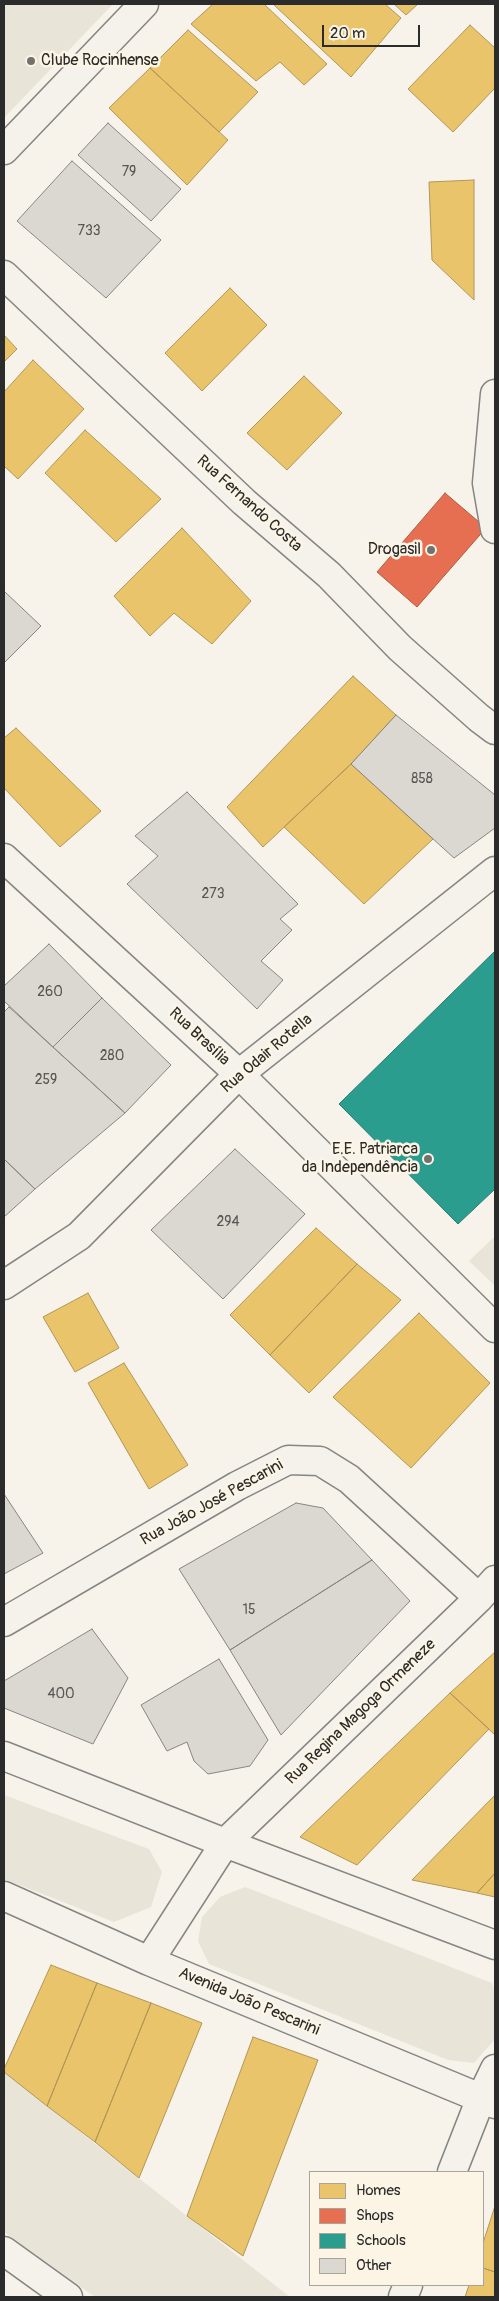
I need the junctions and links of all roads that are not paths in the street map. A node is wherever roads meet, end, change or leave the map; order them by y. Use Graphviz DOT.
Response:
graph roads {
  1 [pos="144,4"];
  2 [pos="4,150"];
  3 [pos="4,275"];
  4 [pos="495,394"];
  5 [pos="495,529"];
  6 [pos="495,730"];
  7 [pos="4,858"];
  8 [pos="495,871"];
  9 [pos="239,1074"];
  10 [pos="4,1285"];
  11 [pos="495,1328"];
  12 [pos="487,1589"];
  13 [pos="4,1622"];
  14 [pos="4,1756"];
  15 [pos="226,1843"];
  16 [pos="4,1896"];
  17 [pos="495,1945"];
  18 [pos="149,1960"];
  19 [pos="495,2069"];
  20 [pos="488,2101"];
  21 [pos="453,2171"];
  22 [pos="4,2251"];
  23 [pos="68,2297"];
  1 -- 2 [label="street"];
  3 -- 6 [label="street, Rua Fernando Costa"];
  4 -- 5 [label="street"];
  7 -- 9 [label="street, Rua Brasília"];
  8 -- 9 [label="street, Rua Odair Rotella"];
  9 -- 10 [label="street, Rua Odair Rotella"];
  9 -- 11 [label="street, Rua Brasília"];
  12 -- 13 [label="street, Rua João José Pescarini"];
  12 -- 15 [label="street, Rua Regina Magoga Ormeneze"];
  14 -- 15 [label="street"];
  15 -- 17 [label="street"];
  15 -- 18 [label="street, Rua Regina Magoga Ormeneze"];
  16 -- 18 [label="street, Avenida João Pescarini"];
  18 -- 20 [label="street, Avenida João Pescarini"];
  19 -- 20 [label="street"];
  20 -- 21 [label="street"];
  22 -- 23 [label="street"];
}
